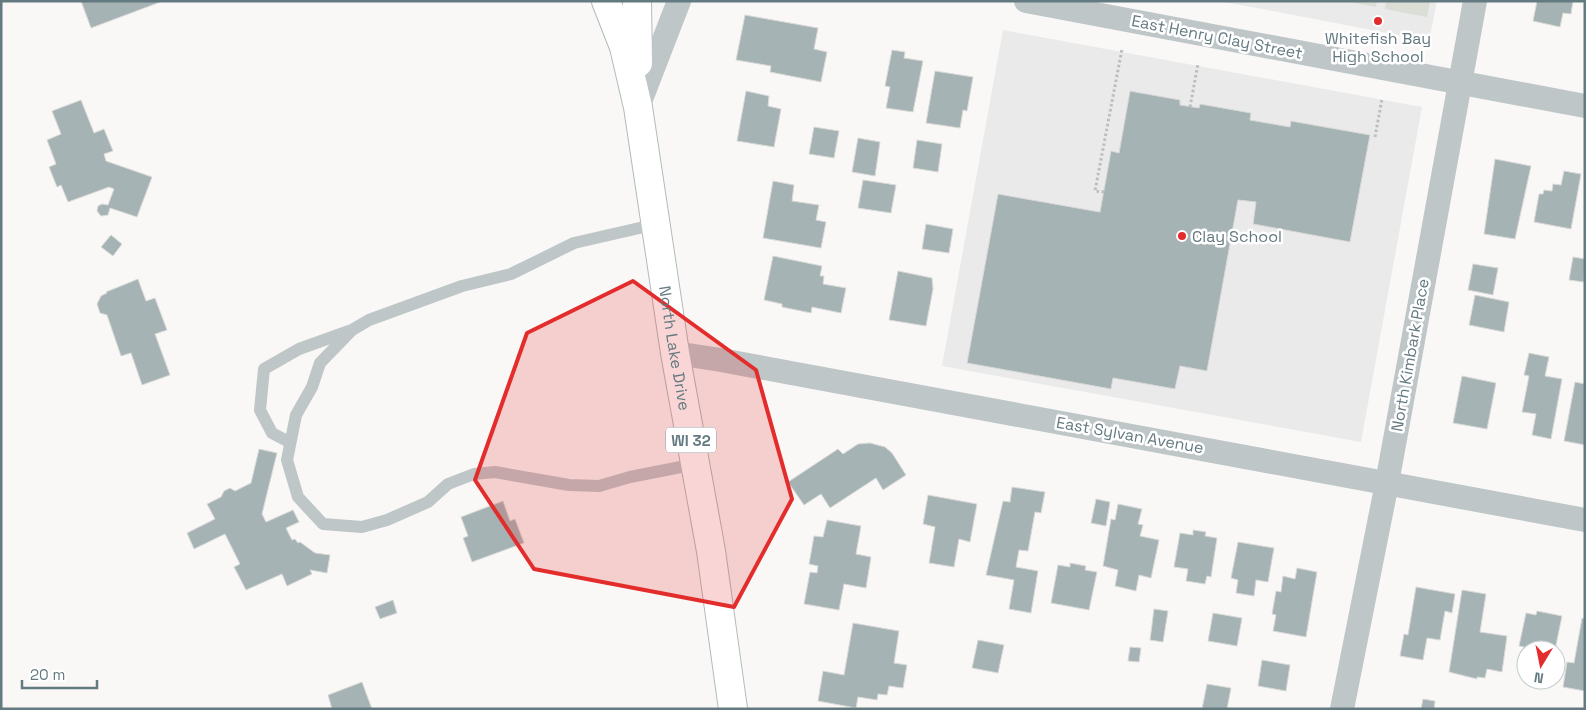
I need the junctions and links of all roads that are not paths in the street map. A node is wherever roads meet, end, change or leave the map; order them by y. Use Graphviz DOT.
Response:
graph roads {
  1 [pos="606,1"];
  2 [pos="679,1"];
  3 [pos="1026,1"];
  4 [pos="1475,1"];
  5 [pos="639,4"];
  6 [pos="1079,6"];
  7 [pos="621,36"];
  8 [pos="1459,82"];
  9 [pos="1585,106"];
  10 [pos="638,107"];
  11 [pos="656,224"];
  12 [pos="352,330"];
  13 [pos="675,353"];
  14 [pos="289,442"];
  15 [pos="696,464"];
  16 [pos="1387,482"];
  17 [pos="1585,520"];
  18 [pos="733,709"];
  19 [pos="1342,709"];
  1 -- 7 [label="main road, North Lake Drive / WI 32"];
  2 -- 10 [label="street"];
  3 -- 6 [label="street, East Henry Clay Street"];
  4 -- 8 [label="street, North Kimbark Place"];
  5 -- 7 [label="street"];
  5 -- 10 [label="main road, North Lake Drive / WI 32"];
  6 -- 8 [label="street, East Henry Clay Street"];
  7 -- 10 [label="main road, North Lake Drive / WI 32"];
  8 -- 9 [label="street, East Henry Clay Street"];
  8 -- 16 [label="street, North Kimbark Place"];
  10 -- 11 [label="main road, North Lake Drive / WI 32"];
  11 -- 12 [label="lane"];
  11 -- 13 [label="main road, North Lake Drive / WI 32"];
  12 -- 14 [label="lane"];
  12 -- 14 [label="lane"];
  13 -- 15 [label="main road, North Lake Drive / WI 32"];
  13 -- 16 [label="street, East Sylvan Avenue"];
  14 -- 15 [label="lane"];
  15 -- 18 [label="main road, North Lake Drive / WI 32"];
  16 -- 17 [label="street, East Sylvan Avenue"];
  16 -- 19 [label="street, North Kimbark Place"];
}
